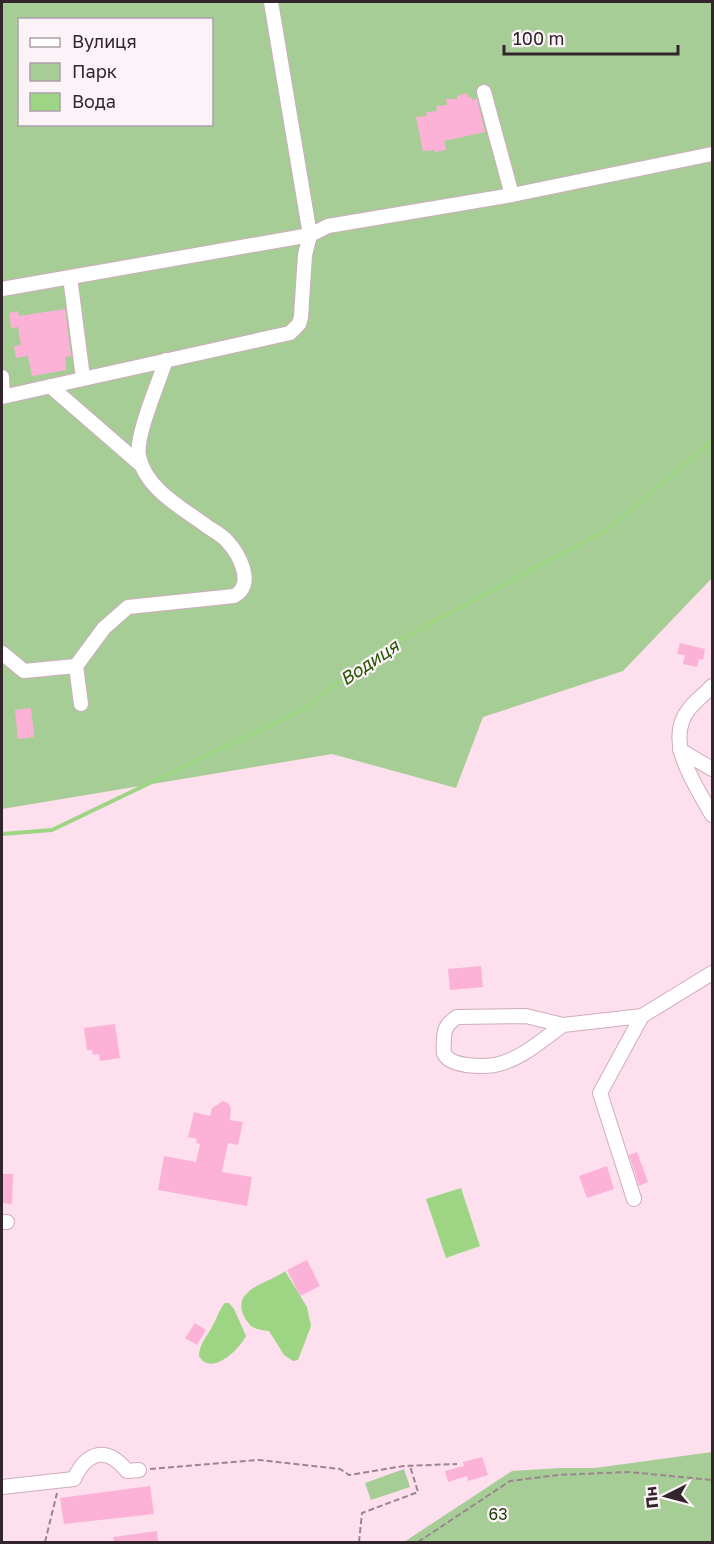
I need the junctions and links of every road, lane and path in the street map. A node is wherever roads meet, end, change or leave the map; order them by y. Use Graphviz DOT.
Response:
graph roads {
  1 [pos="270,2"];
  2 [pos="484,92"];
  3 [pos="712,154"];
  4 [pos="512,195"];
  5 [pos="310,235"];
  6 [pos="70,277"];
  7 [pos="2,289"];
  8 [pos="166,360"];
  9 [pos="2,377"];
  10 [pos="83,378"];
  11 [pos="50,386"];
  12 [pos="2,397"];
  13 [pos="141,465"];
  14 [pos="2,653"];
  15 [pos="76,666"];
  16 [pos="712,686"];
  17 [pos="81,704"];
  18 [pos="680,750"];
  19 [pos="712,769"];
  20 [pos="712,815"];
  21 [pos="712,973"];
  22 [pos="642,1016"];
  23 [pos="563,1026"];
  24 [pos="634,1199"];
  25 [pos="457,1464"];
  26 [pos="410,1466"];
  27 [pos="139,1470"];
  28 [pos="712,1480"];
  29 [pos="59,1481"];
  30 [pos="2,1487"];
  31 [pos="45,1542"];
  32 [pos="358,1542"];
  33 [pos="418,1542"];
  1 -- 5 [label="street"];
  2 -- 4 [label="street"];
  3 -- 4 [label="street"];
  4 -- 5 [label="street"];
  5 -- 6 [label="street"];
  5 -- 8 [label="street"];
  6 -- 7 [label="street"];
  6 -- 10 [label="street"];
  8 -- 10 [label="street"];
  8 -- 13 [label="street"];
  9 -- 12 [label="street"];
  10 -- 11 [label="street"];
  11 -- 12 [label="street"];
  11 -- 13 [label="street"];
  13 -- 15 [label="street"];
  14 -- 15 [label="street"];
  15 -- 17 [label="street"];
  16 -- 18 [label="street"];
  18 -- 19 [label="street"];
  18 -- 20 [label="street"];
  21 -- 22 [label="street"];
  22 -- 23 [label="street"];
  22 -- 24 [label="street"];
  23 -- 23 [label="street"];
  25 -- 26 [label="path"];
  26 -- 27 [label="path"];
  26 -- 32 [label="path"];
  27 -- 29 [label="street"];
  28 -- 33 [label="path"];
  29 -- 30 [label="street"];
  29 -- 31 [label="path"];
}
